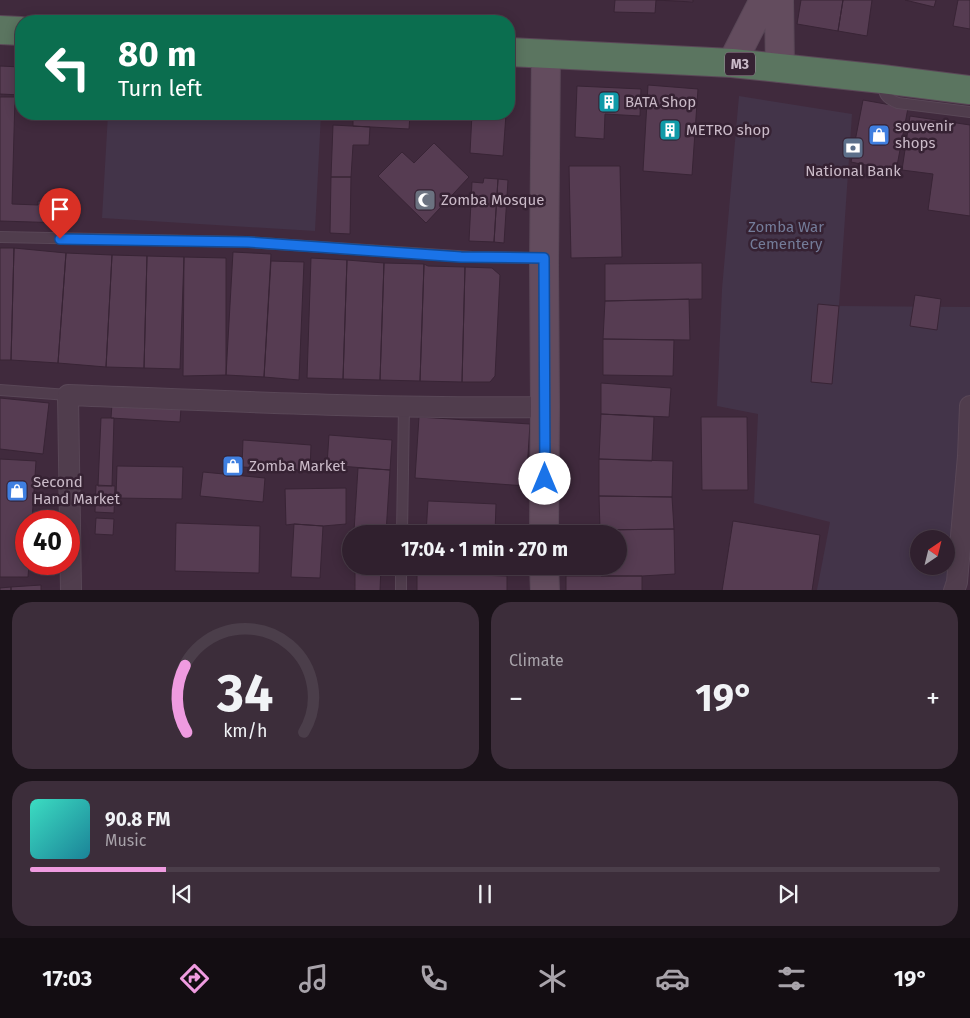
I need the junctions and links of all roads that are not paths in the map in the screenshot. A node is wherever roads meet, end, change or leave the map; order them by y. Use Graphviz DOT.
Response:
graph roads {
  1 [pos="764,0"];
  2 [pos="779,0"];
  3 [pos="0,30"];
  4 [pos="15,31"];
  5 [pos="515,52"];
  6 [pos="546,54"];
  7 [pos="732,63"];
  8 [pos="780,68"];
  9 [pos="882,79"];
  10 [pos="970,90"];
  11 [pos="970,112"];
  12 [pos="0,237"];
  13 [pos="544,258"];
  14 [pos="0,390"];
  15 [pos="68,396"];
  16 [pos="404,406"];
  17 [pos="970,406"];
  18 [pos="545,407"];
  19 [pos="969,456"];
  20 [pos="402,525"];
  21 [pos="544,525"];
  22 [pos="401,575"];
  23 [pos="544,575"];
  24 [pos="71,590"];
  25 [pos="401,590"];
  26 [pos="545,590"];
  27 [pos="954,590"];
  1 -- 7 [label="street"];
  2 -- 8 [label="street"];
  3 -- 4 [label="highway"];
  5 -- 6 [label="highway, M3"];
  6 -- 7 [label="highway, M3"];
  6 -- 13 [label="street"];
  7 -- 8 [label="highway, M3"];
  8 -- 9 [label="highway, M3"];
  9 -- 10 [label="highway, M3"];
  9 -- 11 [label="lane"];
  12 -- 13 [label="lane"];
  13 -- 18 [label="street"];
  14 -- 15 [label="lane"];
  15 -- 16 [label="street"];
  15 -- 24 [label="street"];
  16 -- 18 [label="street"];
  16 -- 20 [label="lane"];
  17 -- 19 [label="street"];
  18 -- 21 [label="street"];
  19 -- 27 [label="street"];
  22 -- 25 [label="lane"];
  23 -- 26 [label="street"];
}
